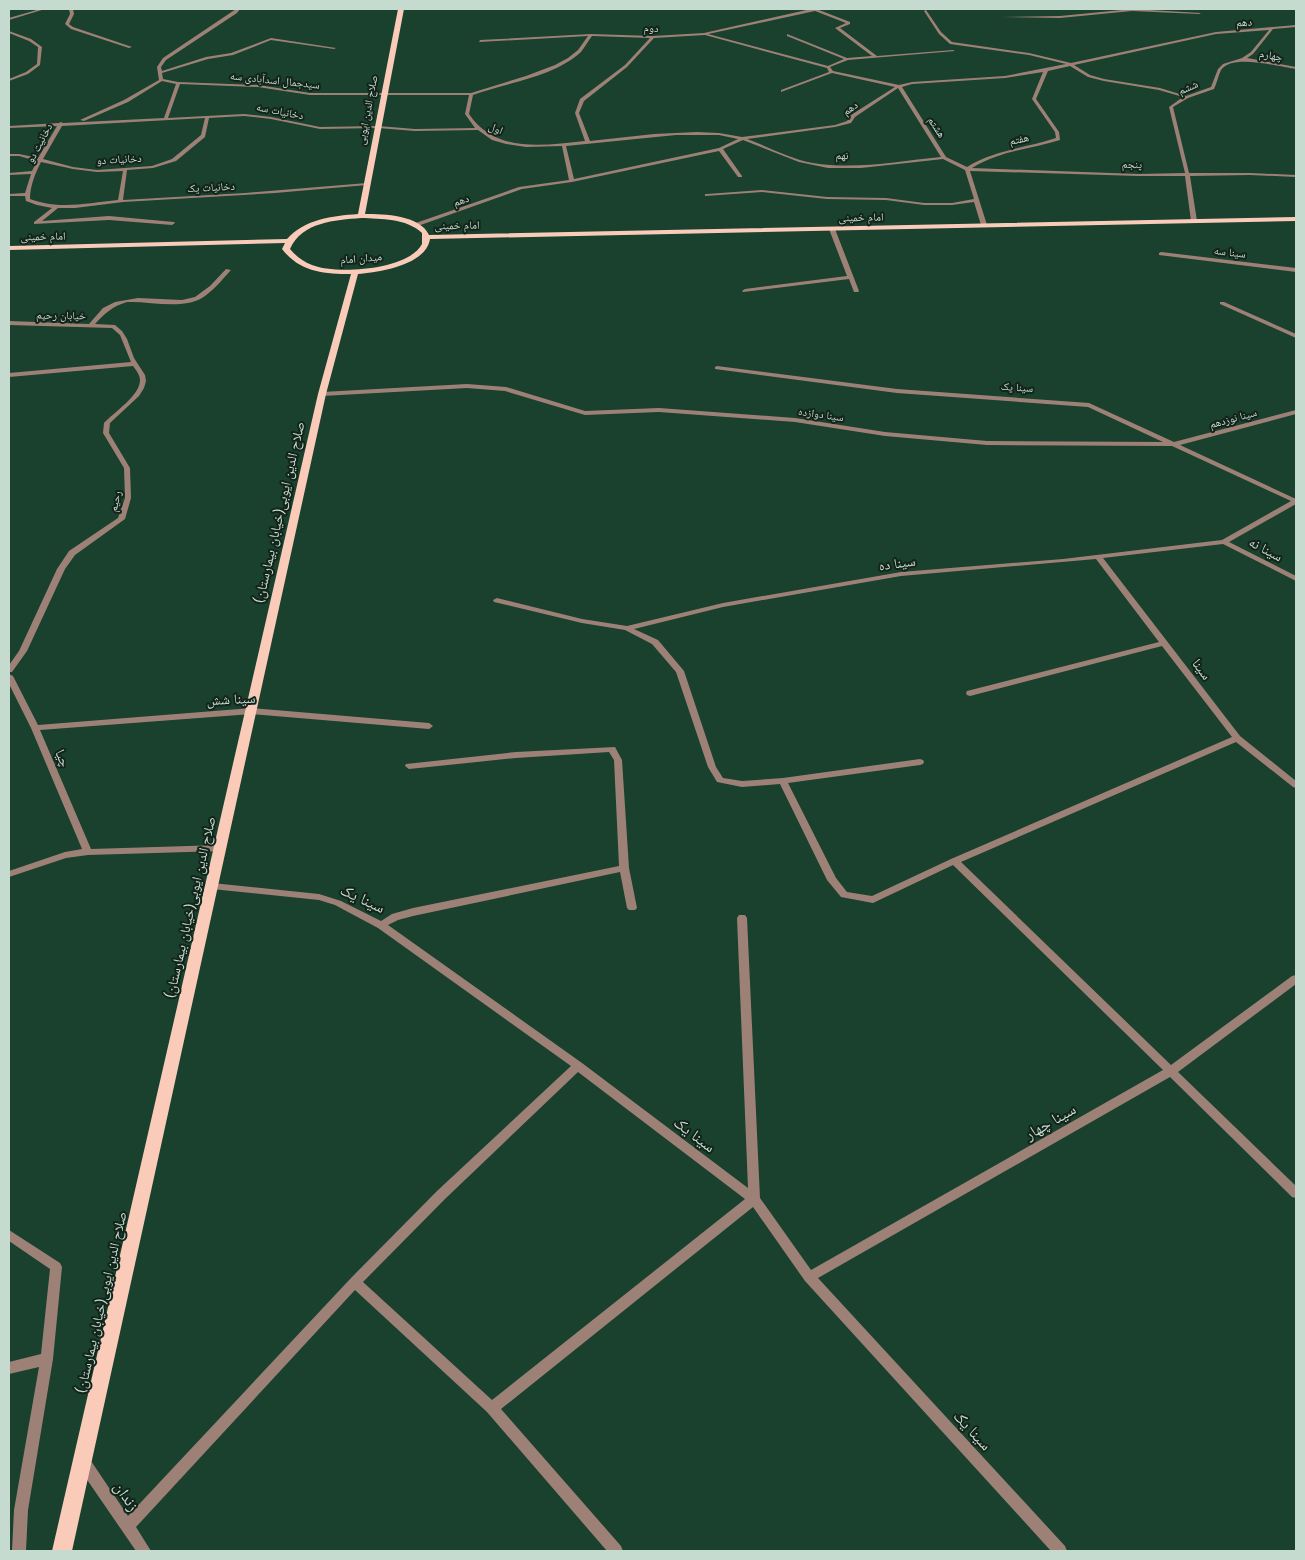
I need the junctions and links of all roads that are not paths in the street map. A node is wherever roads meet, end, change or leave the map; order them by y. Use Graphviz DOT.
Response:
graph roads {
  1 [pos="43,9"];
  2 [pos="71,9"];
  3 [pos="238,9"];
  4 [pos="400,9"];
  5 [pos="819,9"];
  6 [pos="1080,9"];
  7 [pos="813,10"];
  8 [pos="926,11"];
  9 [pos="1090,13"];
  10 [pos="1199,13"];
  11 [pos="1003,17"];
  12 [pos="9,19"];
  13 [pos="1296,28"];
  14 [pos="1271,29"];
  15 [pos="9,32"];
  16 [pos="704,34"];
  17 [pos="591,35"];
  18 [pos="788,35"];
  19 [pos="653,37"];
  20 [pos="480,41"];
  21 [pos="130,47"];
  22 [pos="334,48"];
  23 [pos="953,51"];
  24 [pos="875,56"];
  25 [pos="847,59"];
  26 [pos="1243,59"];
  27 [pos="1069,64"];
  28 [pos="828,67"];
  29 [pos="1296,68"];
  30 [pos="1046,70"];
  31 [pos="832,72"];
  32 [pos="27,73"];
  33 [pos="159,73"];
  34 [pos="9,80"];
  35 [pos="162,80"];
  36 [pos="178,83"];
  37 [pos="899,86"];
  38 [pos="782,91"];
  39 [pos="384,93"];
  40 [pos="470,94"];
  41 [pos="1186,97"];
  42 [pos="207,117"];
  43 [pos="164,120"];
  44 [pos="78,122"];
  45 [pos="61,123"];
  46 [pos="9,127"];
  47 [pos="378,127"];
  48 [pos="477,129"];
  49 [pos="744,138"];
  50 [pos="588,143"];
  51 [pos="564,145"];
  52 [pos="720,150"];
  53 [pos="9,155"];
  54 [pos="944,158"];
  55 [pos="42,159"];
  56 [pos="967,169"];
  57 [pos="125,170"];
  58 [pos="34,172"];
  59 [pos="1187,173"];
  60 [pos="9,174"];
  61 [pos="740,176"];
  62 [pos="1296,176"];
  63 [pos="572,181"];
  64 [pos="367,184"];
  65 [pos="26,194"];
  66 [pos="707,194"];
  67 [pos="9,195"];
  68 [pos="976,200"];
  69 [pos="120,201"];
  70 [pos="56,207"];
  71 [pos="361,216"];
  72 [pos="1296,219"];
  73 [pos="1194,221"];
  74 [pos="172,223"];
  75 [pos="415,225"];
  76 [pos="984,225"];
  77 [pos="832,229"];
  78 [pos="427,237"];
  79 [pos="288,241"];
  80 [pos="9,248"];
  81 [pos="1161,254"];
  82 [pos="228,270"];
  83 [pos="1296,270"];
  84 [pos="354,272"];
  85 [pos="851,277"];
  86 [pos="745,290"];
  87 [pos="856,291"];
  88 [pos="1222,303"];
  89 [pos="9,323"];
  90 [pos="91,325"];
  91 [pos="114,326"];
  92 [pos="1294,333"];
  93 [pos="133,364"];
  94 [pos="717,368"];
  95 [pos="9,375"];
  96 [pos="322,394"];
  97 [pos="1296,412"];
  98 [pos="1175,444"];
  99 [pos="1296,501"];
  100 [pos="1224,542"];
  101 [pos="1098,557"];
  102 [pos="1296,579"];
  103 [pos="497,600"];
  104 [pos="627,628"];
  105 [pos="1165,643"];
  106 [pos="9,670"];
  107 [pos="9,676"];
  108 [pos="970,693"];
  109 [pos="252,711"];
  110 [pos="428,726"];
  111 [pos="35,728"];
  112 [pos="1237,738"];
  113 [pos="920,762"];
  114 [pos="409,766"];
  115 [pos="783,781"];
  116 [pos="1296,785"];
  117 [pos="221,848"];
  118 [pos="88,852"];
  119 [pos="954,861"];
  120 [pos="624,868"];
  121 [pos="9,874"];
  122 [pos="212,886"];
  123 [pos="632,908"];
  124 [pos="742,918"];
  125 [pos="381,924"];
  126 [pos="1296,979"];
  127 [pos="578,1066"];
  128 [pos="1171,1071"];
  129 [pos="1296,1193"];
  130 [pos="754,1199"];
  131 [pos="9,1235"];
  132 [pos="809,1277"];
  133 [pos="355,1282"];
  134 [pos="47,1359"];
  135 [pos="9,1368"];
  136 [pos="492,1408"];
  137 [pos="82,1461"];
  138 [pos="127,1527"];
  139 [pos="19,1551"];
  140 [pos="62,1551"];
  141 [pos="144,1551"];
  142 [pos="616,1551"];
  143 [pos="1060,1551"];
  1 -- 12 [label="street"];
  2 -- 21 [label="street"];
  3 -- 33 [label="street"];
  4 -- 39 [label="main road, صلاح الدین ایوبی"];
  5 -- 7 [label="street, دوم"];
  6 -- 9 [label="street"];
  7 -- 16 [label="street, دوم"];
  7 -- 24 [label="street"];
  8 -- 27 [label="street"];
  9 -- 10 [label="street"];
  9 -- 11 [label="street"];
  13 -- 14 [label="street, دهم"];
  14 -- 26 [label="street, ششم"];
  14 -- 27 [label="street, دهم"];
  15 -- 32 [label="street"];
  16 -- 19 [label="street, دوم"];
  16 -- 28 [label="street"];
  17 -- 19 [label="street, دوم"];
  17 -- 20 [label="street, دوم"];
  17 -- 40 [label="street"];
  18 -- 25 [label="street"];
  19 -- 50 [label="street"];
  22 -- 33 [label="street"];
  23 -- 24 [label="street"];
  24 -- 25 [label="street"];
  25 -- 28 [label="street"];
  26 -- 29 [label="street, چهارم"];
  26 -- 41 [label="street, ششم"];
  27 -- 30 [label="street, دهم"];
  27 -- 41 [label="street"];
  28 -- 31 [label="street"];
  30 -- 37 [label="street, دهم"];
  30 -- 56 [label="street, هفتم"];
  31 -- 37 [label="street"];
  31 -- 38 [label="street"];
  32 -- 34 [label="street"];
  33 -- 35 [label="street"];
  35 -- 36 [label="street, سیدجمال اسدآبادی سه"];
  35 -- 44 [label="street, دخانیات سه"];
  36 -- 39 [label="street, سیدجمال اسدآبادی سه"];
  36 -- 43 [label="street"];
  37 -- 49 [label="street, دهم"];
  37 -- 54 [label="street, هشتم"];
  39 -- 40 [label="street, سیدجمال اسدآبادی سه"];
  39 -- 47 [label="main road, صلاح الدین ایوبی"];
  40 -- 48 [label="street, اول"];
  41 -- 59 [label="street, ششم"];
  42 -- 43 [label="street, دخانیات سه"];
  42 -- 47 [label="street, دخانیات سه"];
  42 -- 57 [label="street, دخانیات دو"];
  43 -- 44 [label="street, دخانیات سه"];
  44 -- 45 [label="street, دخانیات سه"];
  45 -- 46 [label="street, دخانیات سه"];
  45 -- 55 [label="street, دخانیت دو"];
  47 -- 48 [label="street, دخانیات سه"];
  47 -- 64 [label="main road, صلاح الدین ایوبی"];
  48 -- 51 [label="street, اول"];
  49 -- 50 [label="street, اول"];
  49 -- 52 [label="street, دهم"];
  49 -- 54 [label="street, نهم"];
  50 -- 51 [label="street, اول"];
  51 -- 63 [label="street"];
  52 -- 61 [label="street"];
  52 -- 63 [label="street, دهم"];
  53 -- 55 [label="street, دخانیات دو"];
  54 -- 56 [label="street, هشتم"];
  55 -- 57 [label="street, دخانیات دو"];
  55 -- 58 [label="street, دخانیت دو"];
  56 -- 59 [label="street, پنجم"];
  56 -- 68 [label="street"];
  57 -- 69 [label="street"];
  58 -- 60 [label="street"];
  58 -- 65 [label="street, دخانیت دو"];
  59 -- 62 [label="street, پنجم"];
  59 -- 73 [label="street, ششم"];
  63 -- 75 [label="street, دهم"];
  64 -- 69 [label="street, دخانیات یک"];
  64 -- 71 [label="main road, صلاح الدین ایوبی"];
  65 -- 67 [label="street"];
  65 -- 70 [label="street, دخانیات یک"];
  66 -- 68 [label="street"];
  68 -- 76 [label="street"];
  69 -- 70 [label="street, دخانیات یک"];
  70 -- 74 [label="street"];
  71 -- 75 [label="main road"];
  71 -- 79 [label="main road"];
  72 -- 73 [label="main road, امام خمینی"];
  73 -- 76 [label="main road, امام خمینی"];
  75 -- 78 [label="main road"];
  76 -- 77 [label="main road, امام خمینی"];
  77 -- 78 [label="main road, امام خمینی"];
  77 -- 85 [label="street"];
  78 -- 84 [label="main road, میدان امام"];
  79 -- 80 [label="main road, امام خمینی"];
  79 -- 84 [label="main road, میدان امام"];
  81 -- 83 [label="street, سینا سه"];
  82 -- 90 [label="street"];
  84 -- 96 [label="main road, صلاح الدین ایوبی(خیابان بیمارستان)"];
  85 -- 86 [label="street"];
  85 -- 87 [label="street"];
  88 -- 92 [label="street"];
  89 -- 90 [label="street, خیابان رحیم"];
  90 -- 91 [label="street, خیابان رحیم"];
  91 -- 93 [label="street, رحیم"];
  93 -- 95 [label="street"];
  93 -- 106 [label="street, رحیم"];
  94 -- 98 [label="street, سینا یک"];
  96 -- 98 [label="street, سینا دوازده"];
  96 -- 109 [label="main road, صلاح الدین ایوبی(خیابان بیمارستان)"];
  97 -- 98 [label="street, سینا نوزدهم"];
  98 -- 99 [label="street, سینا یک"];
  99 -- 100 [label="street, سینا ده"];
  100 -- 101 [label="street, سینا ده"];
  100 -- 102 [label="street, سینا نه"];
  101 -- 104 [label="street, سینا ده"];
  101 -- 105 [label="street, سینا"];
  103 -- 104 [label="street, سینا ده"];
  104 -- 115 [label="street"];
  105 -- 108 [label="street"];
  105 -- 112 [label="street, سینا"];
  107 -- 111 [label="street, چیا"];
  109 -- 110 [label="street, سینا شش"];
  109 -- 111 [label="street, سینا شش"];
  109 -- 117 [label="main road, صلاح الدین ایوبی(خیابان بیمارستان)"];
  111 -- 118 [label="street, چیا"];
  112 -- 116 [label="street, سینا"];
  112 -- 119 [label="street"];
  113 -- 115 [label="street"];
  114 -- 120 [label="street"];
  115 -- 119 [label="street"];
  117 -- 118 [label="street"];
  117 -- 122 [label="main road, صلاح الدین ایوبی(خیابان بیمارستان)"];
  118 -- 121 [label="street"];
  119 -- 128 [label="street"];
  120 -- 123 [label="street"];
  120 -- 125 [label="street"];
  122 -- 125 [label="street, سینا یک"];
  122 -- 137 [label="main road, صلاح الدین ایوبی(خیابان بیمارستان)"];
  124 -- 130 [label="street"];
  125 -- 127 [label="street, سینا یک"];
  126 -- 128 [label="street, سینا چهار"];
  127 -- 130 [label="street, سینا یک"];
  127 -- 133 [label="street"];
  128 -- 129 [label="street"];
  128 -- 132 [label="street, سینا چهار"];
  130 -- 132 [label="street, سینا یک"];
  130 -- 136 [label="street"];
  131 -- 134 [label="street"];
  132 -- 143 [label="street, سینا یک"];
  133 -- 136 [label="street"];
  133 -- 138 [label="street"];
  134 -- 135 [label="street"];
  134 -- 139 [label="street"];
  136 -- 142 [label="street"];
  137 -- 138 [label="street, زندان"];
  137 -- 140 [label="main road, صلاح الدین ایوبی(خیابان بیمارستان)"];
  138 -- 141 [label="street, زندان"];
}
